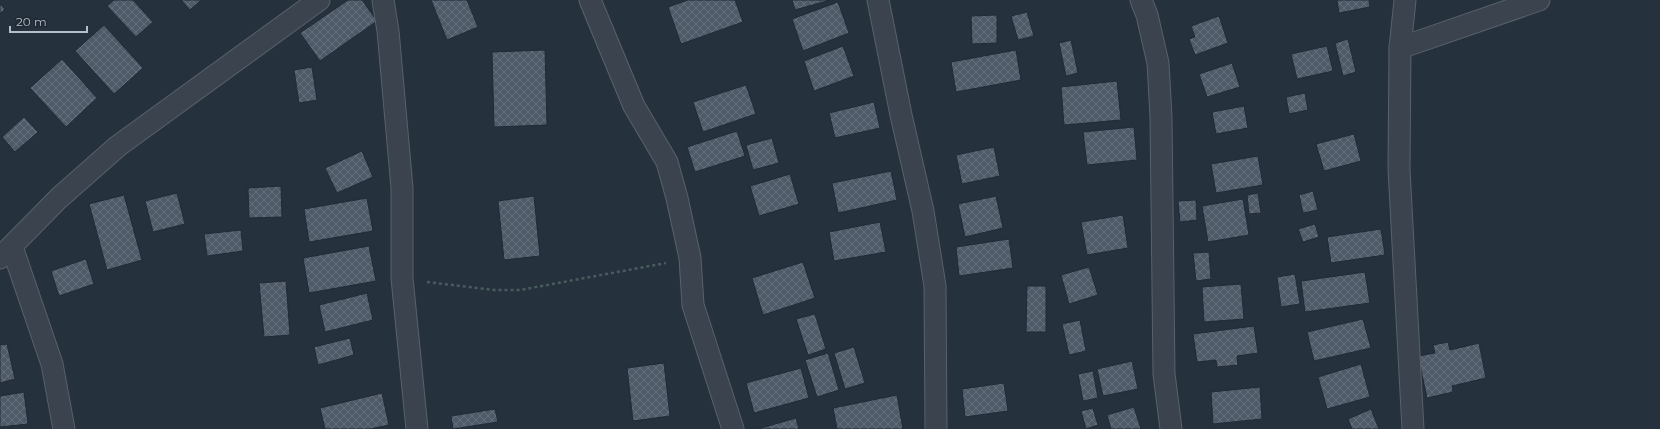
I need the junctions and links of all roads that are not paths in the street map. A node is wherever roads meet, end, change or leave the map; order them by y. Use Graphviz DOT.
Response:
graph roads {
  1 [pos="319,0"];
  2 [pos="383,0"];
  3 [pos="590,0"];
  4 [pos="878,0"];
  5 [pos="1141,0"];
  6 [pos="1406,0"];
  7 [pos="1539,0"];
  8 [pos="1400,48"];
  9 [pos="6,253"];
  10 [pos="64,429"];
  11 [pos="417,429"];
  12 [pos="733,429"];
  13 [pos="936,429"];
  14 [pos="1171,429"];
  15 [pos="1413,429"];
  1 -- 9 [label="street"];
  2 -- 11 [label="street"];
  3 -- 12 [label="street"];
  4 -- 13 [label="street"];
  5 -- 14 [label="street"];
  6 -- 8 [label="street"];
  7 -- 8 [label="street"];
  8 -- 15 [label="street"];
  9 -- 10 [label="street"];
}
